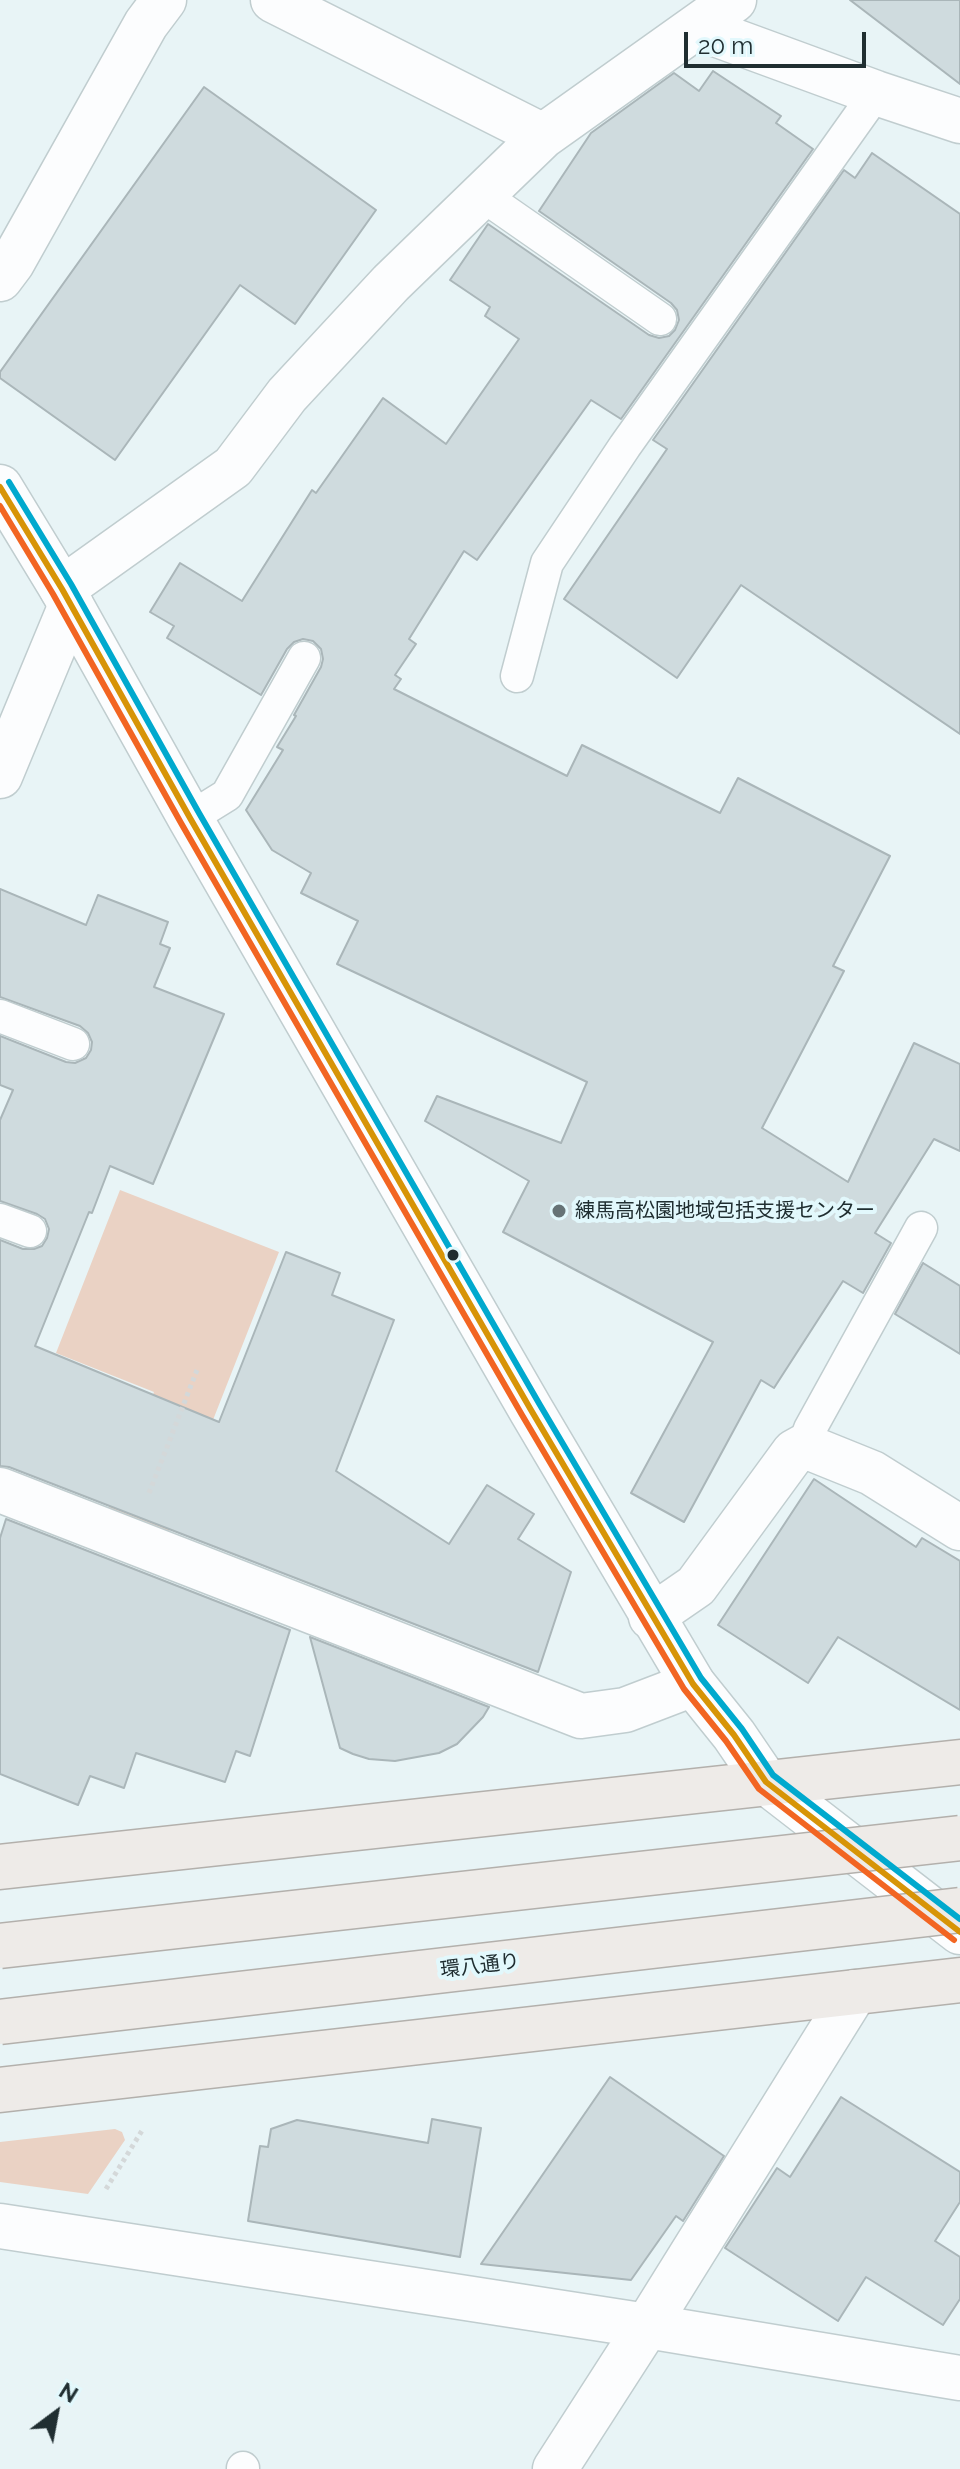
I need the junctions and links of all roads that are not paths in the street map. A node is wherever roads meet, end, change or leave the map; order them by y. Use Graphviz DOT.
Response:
graph roads {
  1 [pos="164,0"];
  2 [pos="273,0"];
  3 [pos="734,0"];
  4 [pos="696,27"];
  5 [pos="876,93"];
  6 [pos="960,121"];
  7 [pos="543,136"];
  8 [pos="482,195"];
  9 [pos="0,279"];
  10 [pos="660,319"];
  11 [pos="0,487"];
  12 [pos="67,597"];
  13 [pos="304,658"];
  14 [pos="517,676"];
  15 [pos="0,776"];
  16 [pos="190,818"];
  17 [pos="0,1016"];
  18 [pos="73,1044"];
  19 [pos="0,1220"];
  20 [pos="921,1228"];
  21 [pos="30,1231"];
  22 [pos="803,1447"];
  23 [pos="0,1490"];
  24 [pos="960,1528"];
  25 [pos="651,1617"];
  26 [pos="693,1684"];
  27 [pos="960,1762"];
  28 [pos="766,1782"];
  29 [pos="960,1838"];
  30 [pos="0,1867"];
  31 [pos="960,1910"];
  32 [pos="960,1932"];
  33 [pos="0,1946"];
  34 [pos="960,1980"];
  35 [pos="855,1992"];
  36 [pos="0,2022"];
  37 [pos="0,2090"];
  38 [pos="0,2226"];
  39 [pos="647,2326"];
  40 [pos="960,2378"];
  41 [pos="555,2469"];
  1 -- 9 [label="street"];
  2 -- 7 [label="street"];
  3 -- 4 [label="street"];
  4 -- 5 [label="street"];
  4 -- 7 [label="street"];
  5 -- 6 [label="street"];
  5 -- 14 [label="lane"];
  7 -- 8 [label="street"];
  8 -- 10 [label="lane"];
  8 -- 12 [label="street"];
  11 -- 12 [label="street"];
  12 -- 15 [label="street"];
  12 -- 16 [label="street"];
  13 -- 16 [label="lane"];
  16 -- 25 [label="street"];
  17 -- 18 [label="lane"];
  19 -- 21 [label="lane"];
  20 -- 22 [label="lane"];
  22 -- 24 [label="street"];
  22 -- 25 [label="street"];
  23 -- 26 [label="street"];
  25 -- 26 [label="street"];
  26 -- 28 [label="street"];
  27 -- 28 [label="main road"];
  28 -- 30 [label="main road"];
  28 -- 32 [label="street"];
  29 -- 33 [label="main road, bridge"];
  31 -- 36 [label="main road, 環八通り, bridge"];
  34 -- 35 [label="main road"];
  35 -- 37 [label="main road"];
  35 -- 39 [label="street"];
  38 -- 39 [label="street"];
  39 -- 40 [label="street"];
  39 -- 41 [label="street"];
}
